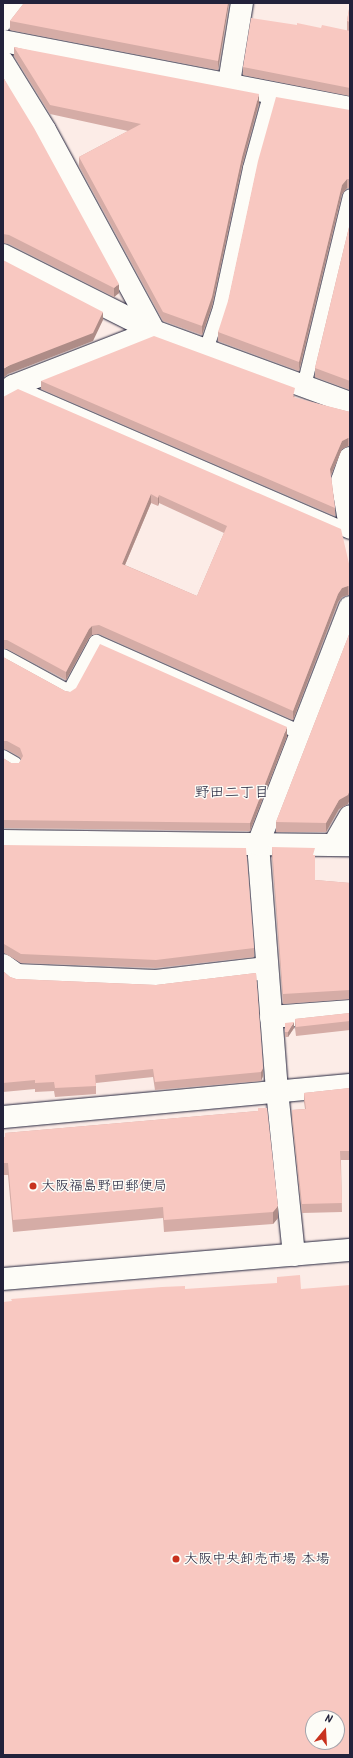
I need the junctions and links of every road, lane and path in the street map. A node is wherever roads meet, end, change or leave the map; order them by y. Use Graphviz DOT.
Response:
graph roads {
  1 [pos="17,3"];
  2 [pos="242,3"];
  3 [pos="3,20"];
  4 [pos="3,41"];
  5 [pos="3,62"];
  6 [pos="229,83"];
  7 [pos="271,92"];
  8 [pos="350,108"];
  9 [pos="350,196"];
  10 [pos="3,255"];
  11 [pos="154,331"];
  12 [pos="206,350"];
  13 [pos="304,386"];
  14 [pos="8,389"];
  15 [pos="350,403"];
  16 [pos="350,458"];
  17 [pos="350,527"];
  18 [pos="350,532"];
  19 [pos="350,607"];
  20 [pos="3,656"];
  21 [pos="301,733"];
  22 [pos="350,816"];
  23 [pos="3,841"];
  24 [pos="258,844"];
  25 [pos="342,845"];
  26 [pos="3,965"];
  27 [pos="266,968"];
  28 [pos="350,1011"];
  29 [pos="271,1017"];
  30 [pos="350,1085"];
  31 [pos="277,1091"];
  32 [pos="3,1117"];
  33 [pos="350,1250"];
  34 [pos="294,1255"];
  35 [pos="3,1279"];
  1 -- 3 [label="street"];
  2 -- 6 [label="street"];
  4 -- 6 [label="street"];
  5 -- 11 [label="street"];
  6 -- 7 [label="street"];
  7 -- 8 [label="street"];
  7 -- 12 [label="lane"];
  9 -- 13 [label="lane"];
  10 -- 11 [label="street"];
  11 -- 12 [label="street"];
  11 -- 14 [label="street"];
  12 -- 13 [label="street"];
  13 -- 15 [label="street"];
  14 -- 18 [label="lane"];
  16 -- 17 [label="street"];
  19 -- 21 [label="street"];
  20 -- 21 [label="lane"];
  21 -- 24 [label="street"];
  22 -- 25 [label="street"];
  23 -- 24 [label="street"];
  24 -- 25 [label="street"];
  24 -- 27 [label="street"];
  26 -- 27 [label="street"];
  27 -- 29 [label="street"];
  28 -- 29 [label="street"];
  29 -- 31 [label="street"];
  30 -- 31 [label="street"];
  31 -- 32 [label="street"];
  31 -- 34 [label="street"];
  33 -- 34 [label="street"];
  34 -- 35 [label="street"];
}
